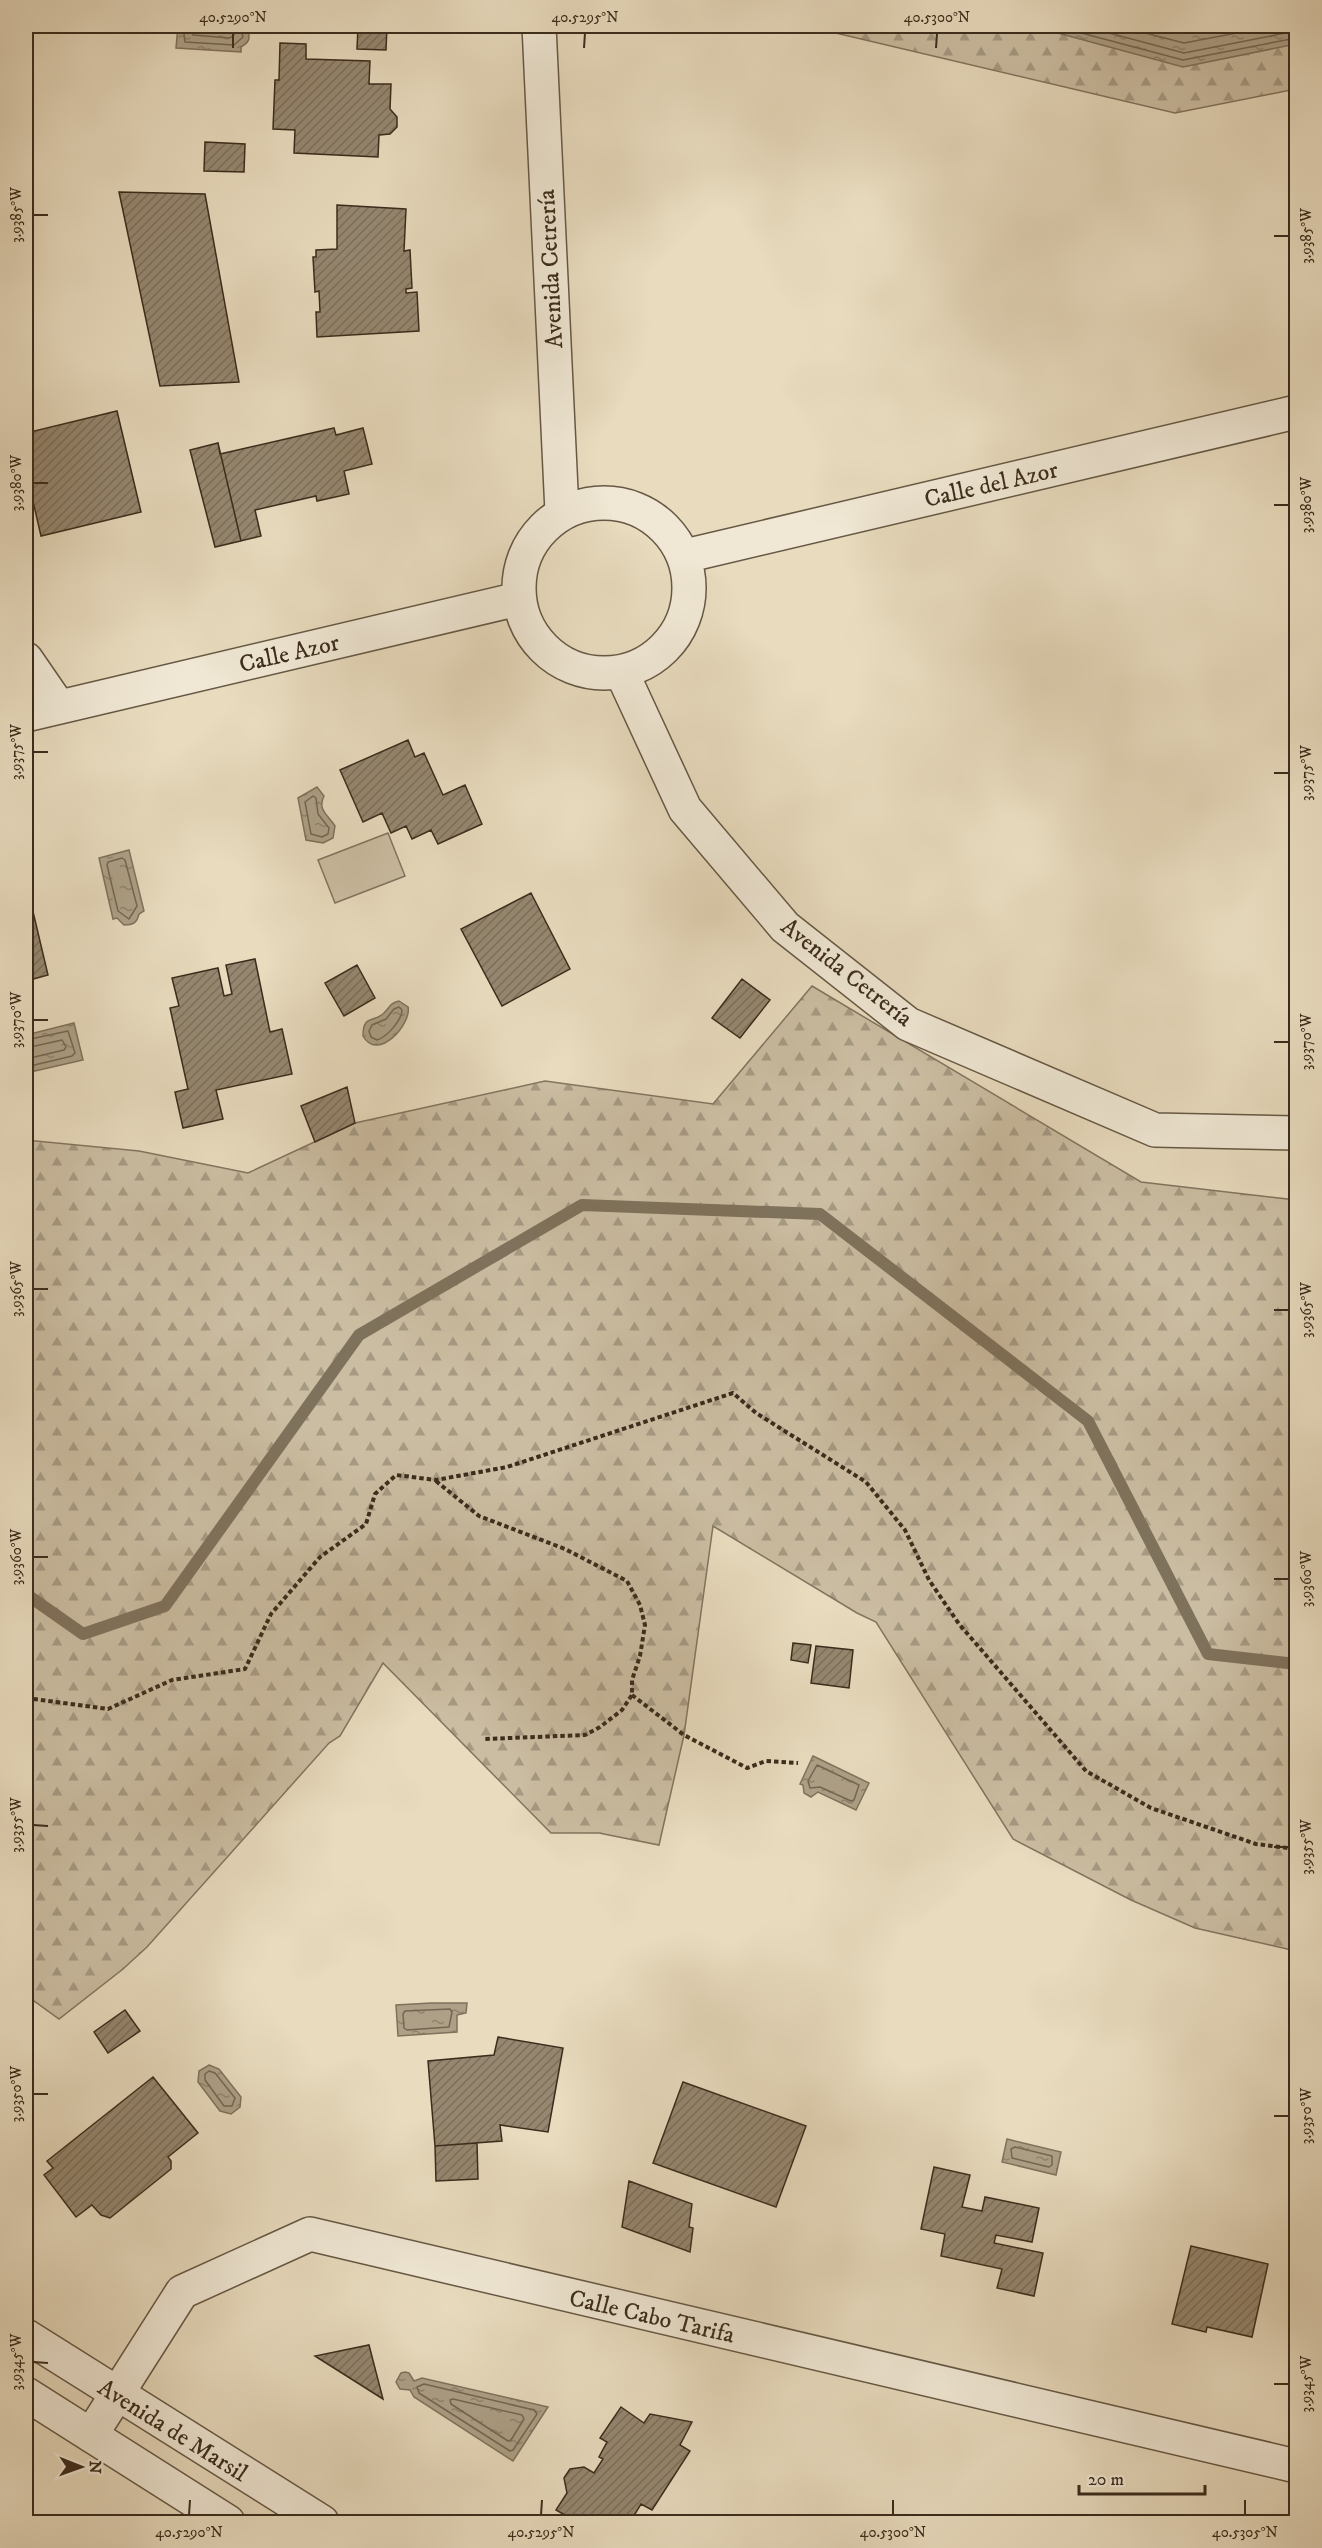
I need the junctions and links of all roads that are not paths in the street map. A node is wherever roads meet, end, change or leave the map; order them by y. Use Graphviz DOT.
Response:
graph roads {
  1 [pos="539,26"];
  2 [pos="1296,412"];
  3 [pos="562,512"];
  4 [pos="685,556"];
  5 [pos="519,599"];
  6 [pos="26,658"];
  7 [pos="622,673"];
  8 [pos="59,707"];
  9 [pos="26,715"];
  10 [pos="1296,1133"];
  11 [pos="26,2336"];
  12 [pos="26,2394"];
  13 [pos="118,2395"];
  14 [pos="91,2435"];
  15 [pos="1296,2466"];
  16 [pos="228,2523"];
  17 [pos="322,2523"];
  1 -- 3 [label="street, Avenida Cetrería"];
  2 -- 4 [label="street, Calle del Azor"];
  3 -- 4 [label="street"];
  3 -- 5 [label="street"];
  4 -- 7 [label="street"];
  5 -- 7 [label="street"];
  5 -- 8 [label="street, Calle Azor"];
  6 -- 8 [label="street"];
  7 -- 10 [label="street, Avenida Cetrería"];
  8 -- 9 [label="street, Calle Azor"];
  11 -- 13 [label="street, Avenida de Marsil"];
  12 -- 14 [label="street, Avenida de Marsil"];
  13 -- 14 [label="street, Calle Cabo Tarifa"];
  13 -- 15 [label="street, Calle Cabo Tarifa"];
  13 -- 17 [label="street, Avenida de Marsil"];
  14 -- 16 [label="street, Avenida de Marsil"];
}
